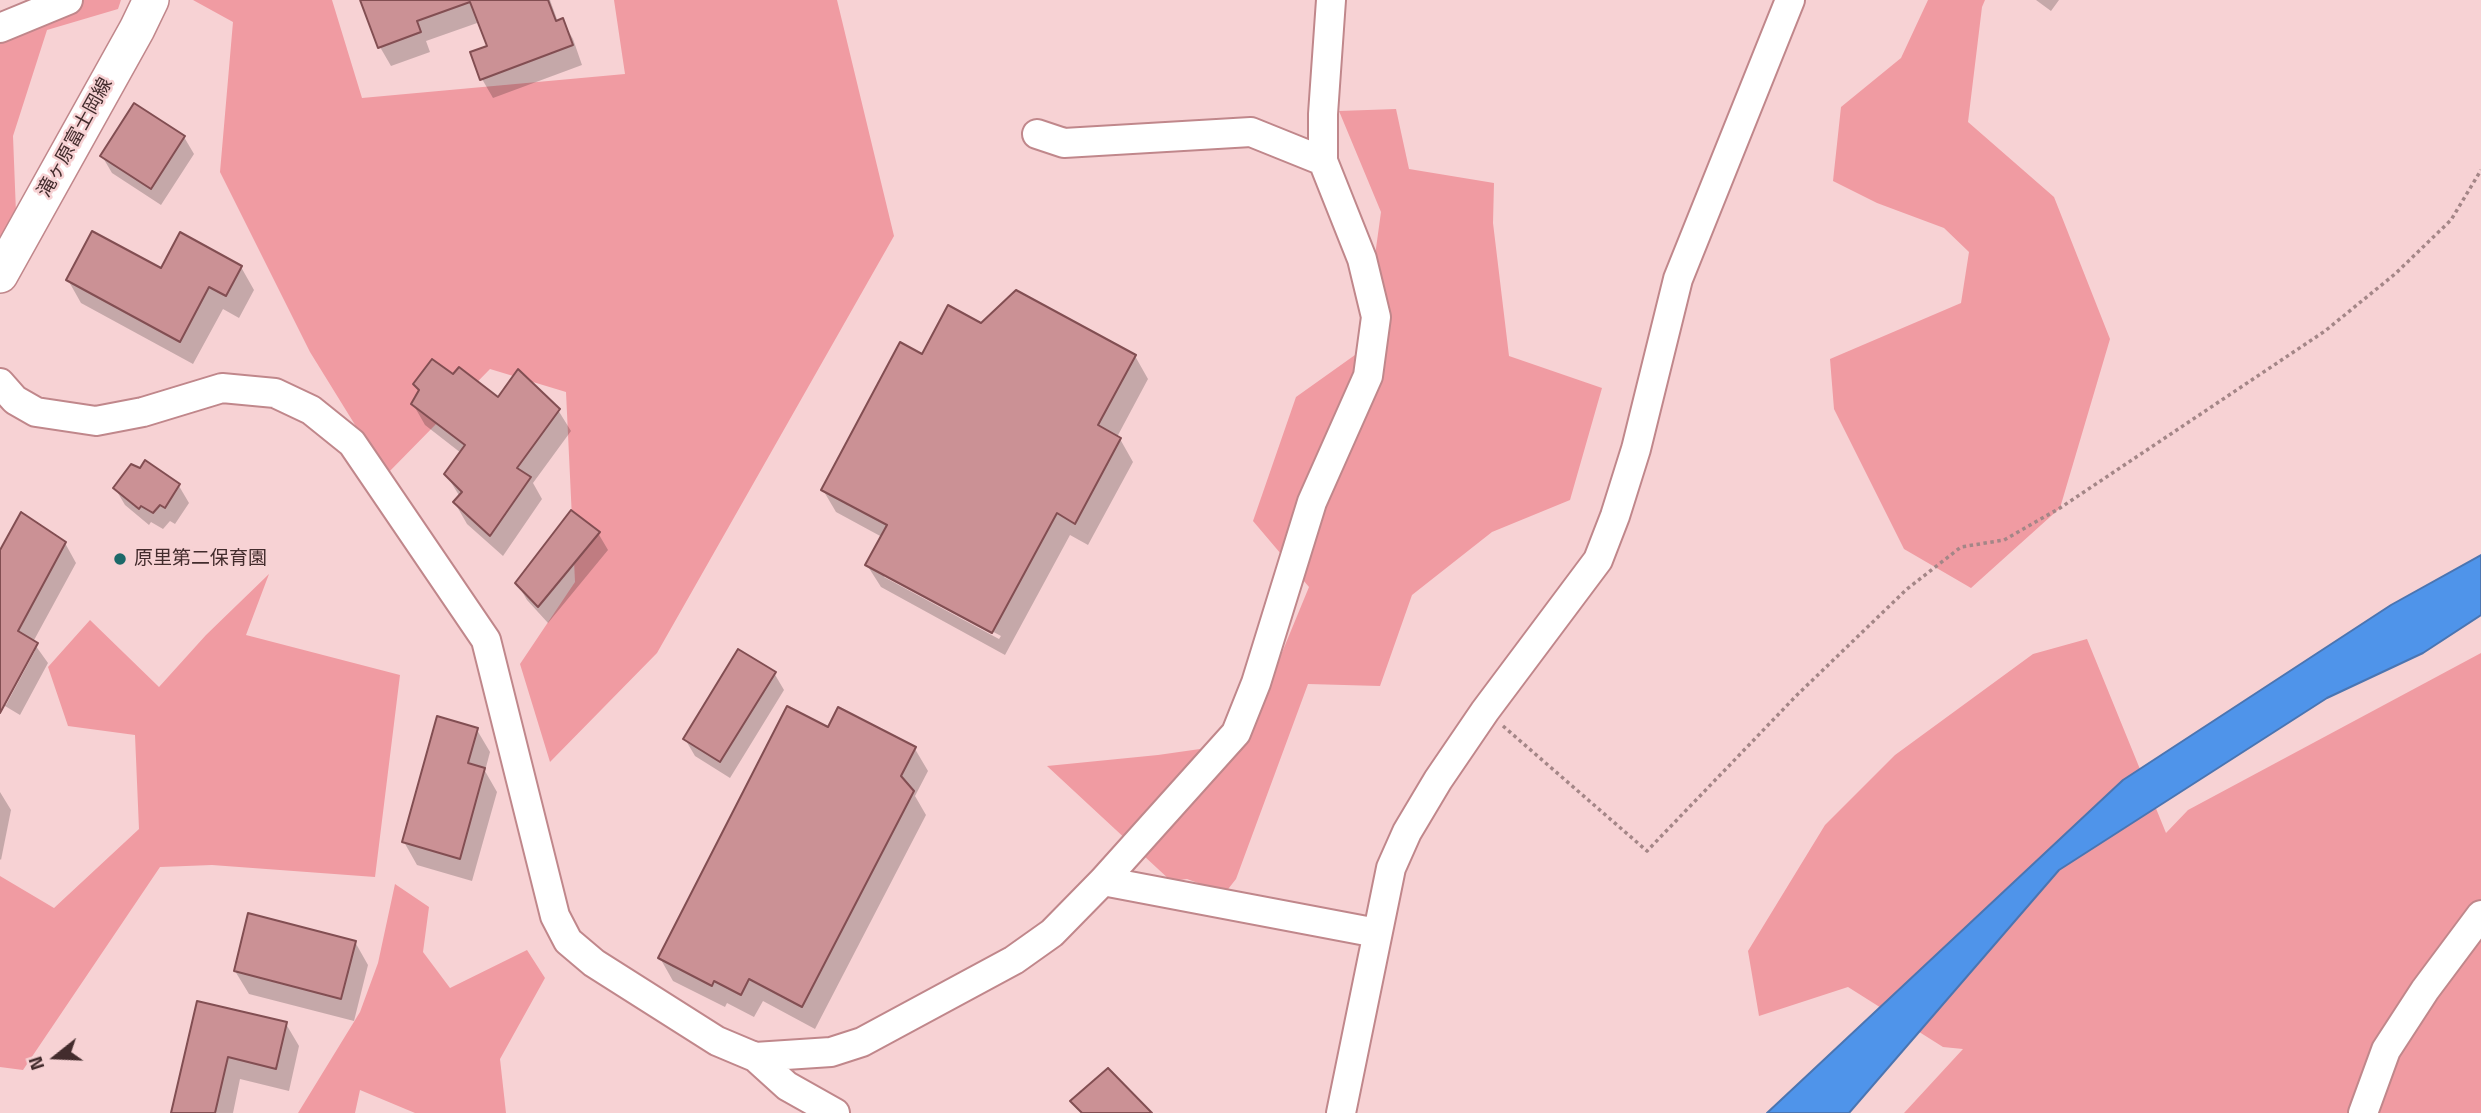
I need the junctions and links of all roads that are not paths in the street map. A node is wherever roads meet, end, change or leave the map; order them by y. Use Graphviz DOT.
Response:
graph roads {
  1 [pos="68,0"];
  2 [pos="151,0"];
  3 [pos="1331,0"];
  4 [pos="1790,0"];
  5 [pos="0,28"];
  6 [pos="1037,134"];
  7 [pos="1323,162"];
  8 [pos="0,275"];
  9 [pos="0,383"];
  10 [pos="1103,881"];
  11 [pos="2481,915"];
  12 [pos="1377,933"];
  13 [pos="755,1057"];
  14 [pos="835,1113"];
  15 [pos="1341,1113"];
  16 [pos="2363,1113"];
  1 -- 5 [label="street"];
  2 -- 8 [label="main road, 滝ヶ原富士岡線"];
  3 -- 7 [label="street"];
  4 -- 12 [label="street"];
  6 -- 7 [label="street"];
  7 -- 10 [label="street"];
  9 -- 13 [label="street"];
  10 -- 12 [label="street"];
  10 -- 13 [label="street"];
  11 -- 16 [label="street"];
  12 -- 15 [label="street"];
  13 -- 14 [label="street"];
}
